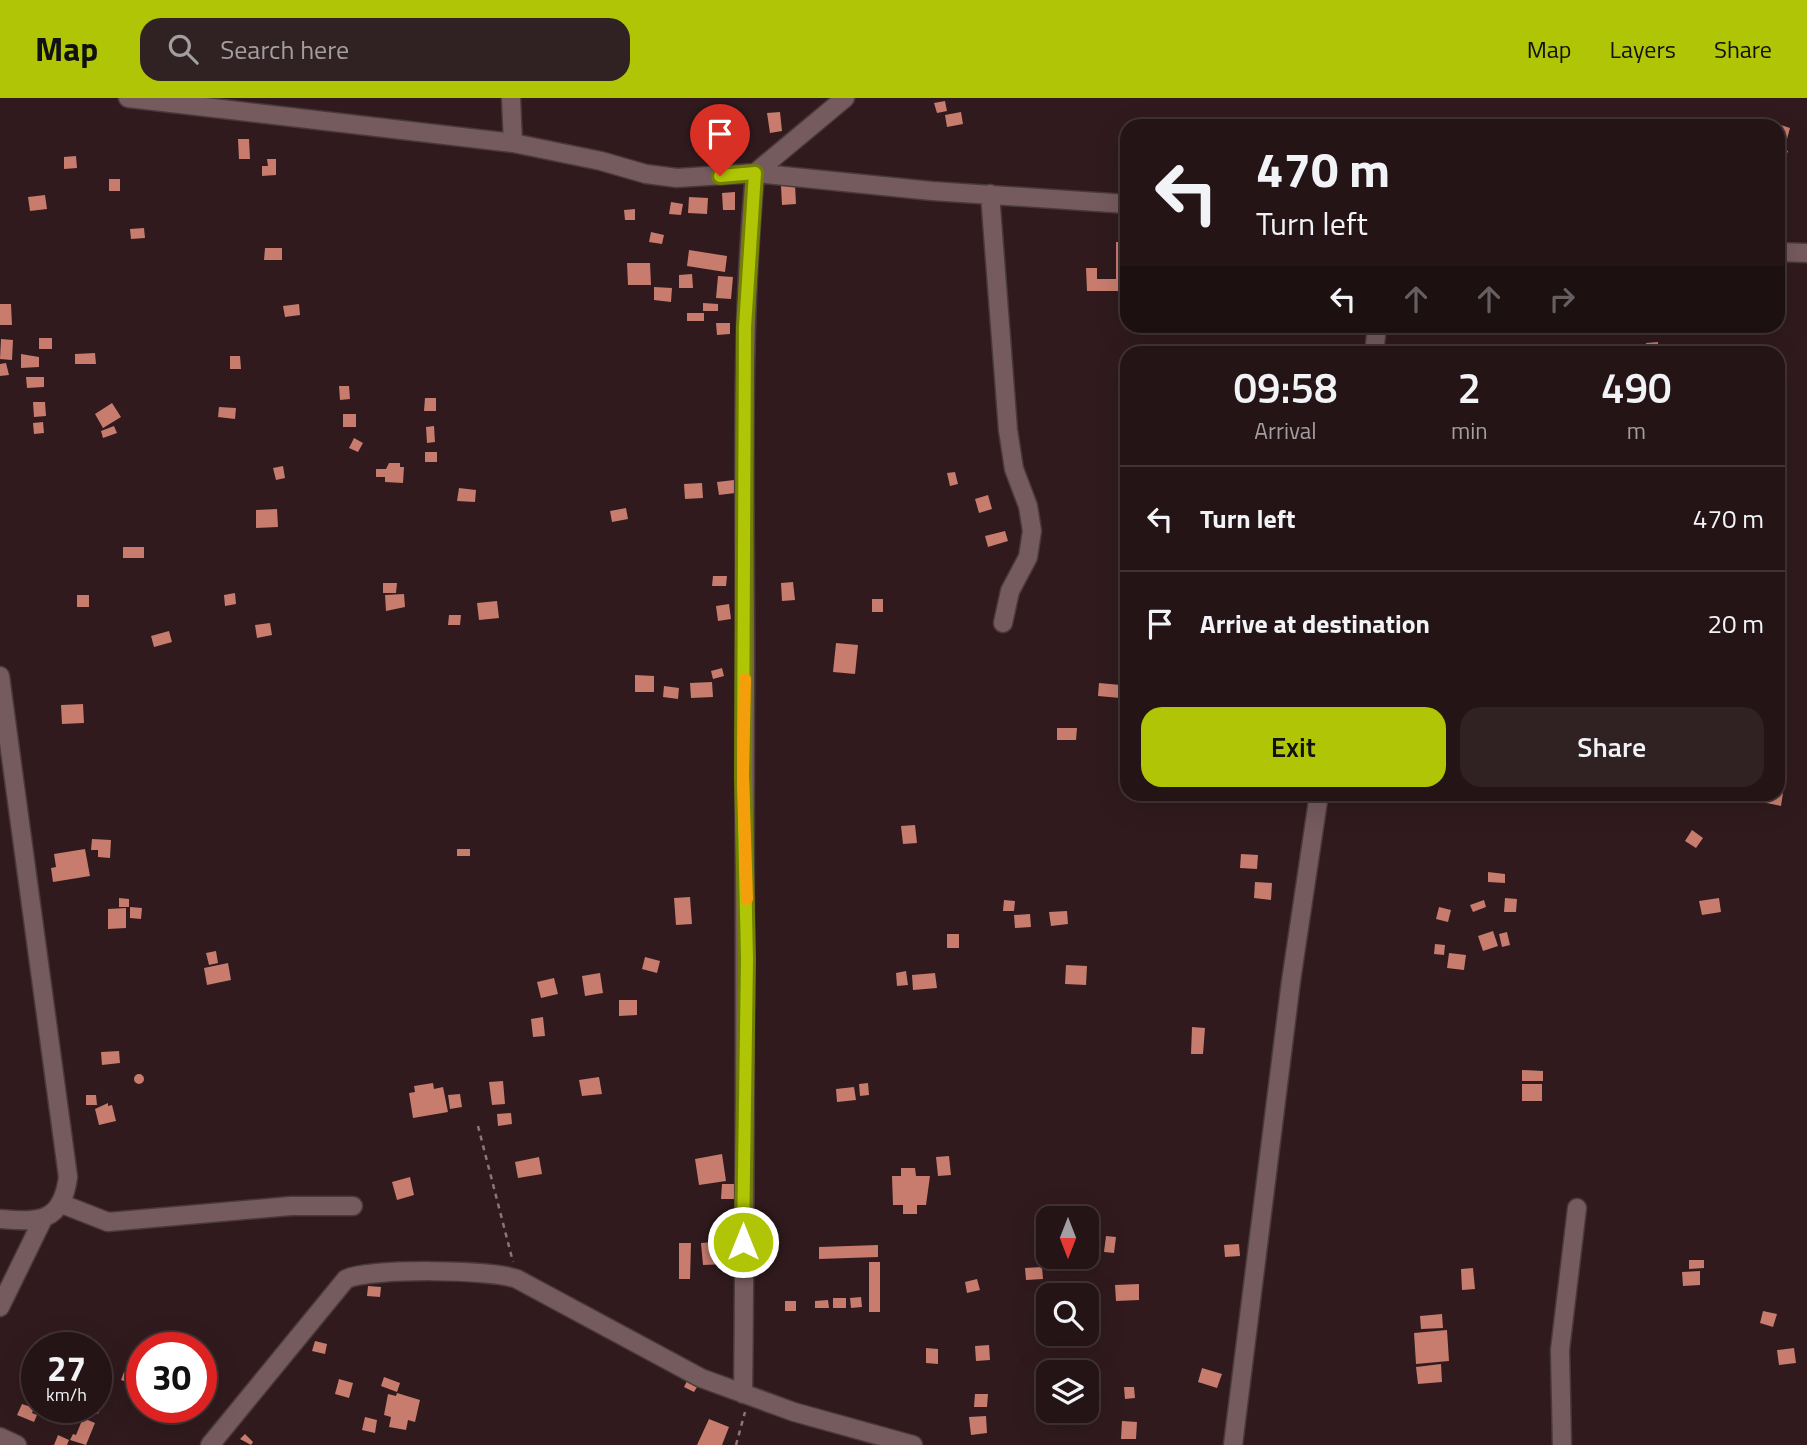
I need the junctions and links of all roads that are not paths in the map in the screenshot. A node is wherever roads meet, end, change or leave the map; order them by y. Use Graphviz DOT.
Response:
graph roads {
  1 [pos="128,98"];
  2 [pos="512,98"];
  3 [pos="845,98"];
  4 [pos="157,101"];
  5 [pos="513,143"];
  6 [pos="755,173"];
  7 [pos="990,194"];
  8 [pos="1120,203"];
  9 [pos="1785,252"];
  10 [pos="1807,253"];
  11 [pos="1003,623"];
  12 [pos="0,676"];
  13 [pos="1318,801"];
  14 [pos="62,1204"];
  15 [pos="353,1206"];
  16 [pos="1577,1208"];
  17 [pos="0,1219"];
  18 [pos="43,1219"];
  19 [pos="0,1307"];
  20 [pos="743,1395"];
  21 [pos="0,1437"];
  22 [pos="17,1445"];
  23 [pos="210,1445"];
  24 [pos="913,1445"];
  25 [pos="1233,1445"];
  26 [pos="1562,1445"];
  1 -- 4 [label="street"];
  2 -- 5 [label="street"];
  3 -- 6 [label="street"];
  4 -- 5 [label="street"];
  5 -- 6 [label="street"];
  6 -- 7 [label="street"];
  6 -- 20 [label="street"];
  7 -- 8 [label="street"];
  7 -- 11 [label="street"];
  9 -- 10 [label="street"];
  12 -- 14 [label="street"];
  13 -- 25 [label="street"];
  14 -- 15 [label="street"];
  14 -- 18 [label="street"];
  16 -- 26 [label="street"];
  17 -- 18 [label="street"];
  18 -- 19 [label="street"];
  20 -- 23 [label="street"];
  20 -- 24 [label="street"];
  21 -- 22 [label="street"];
}
